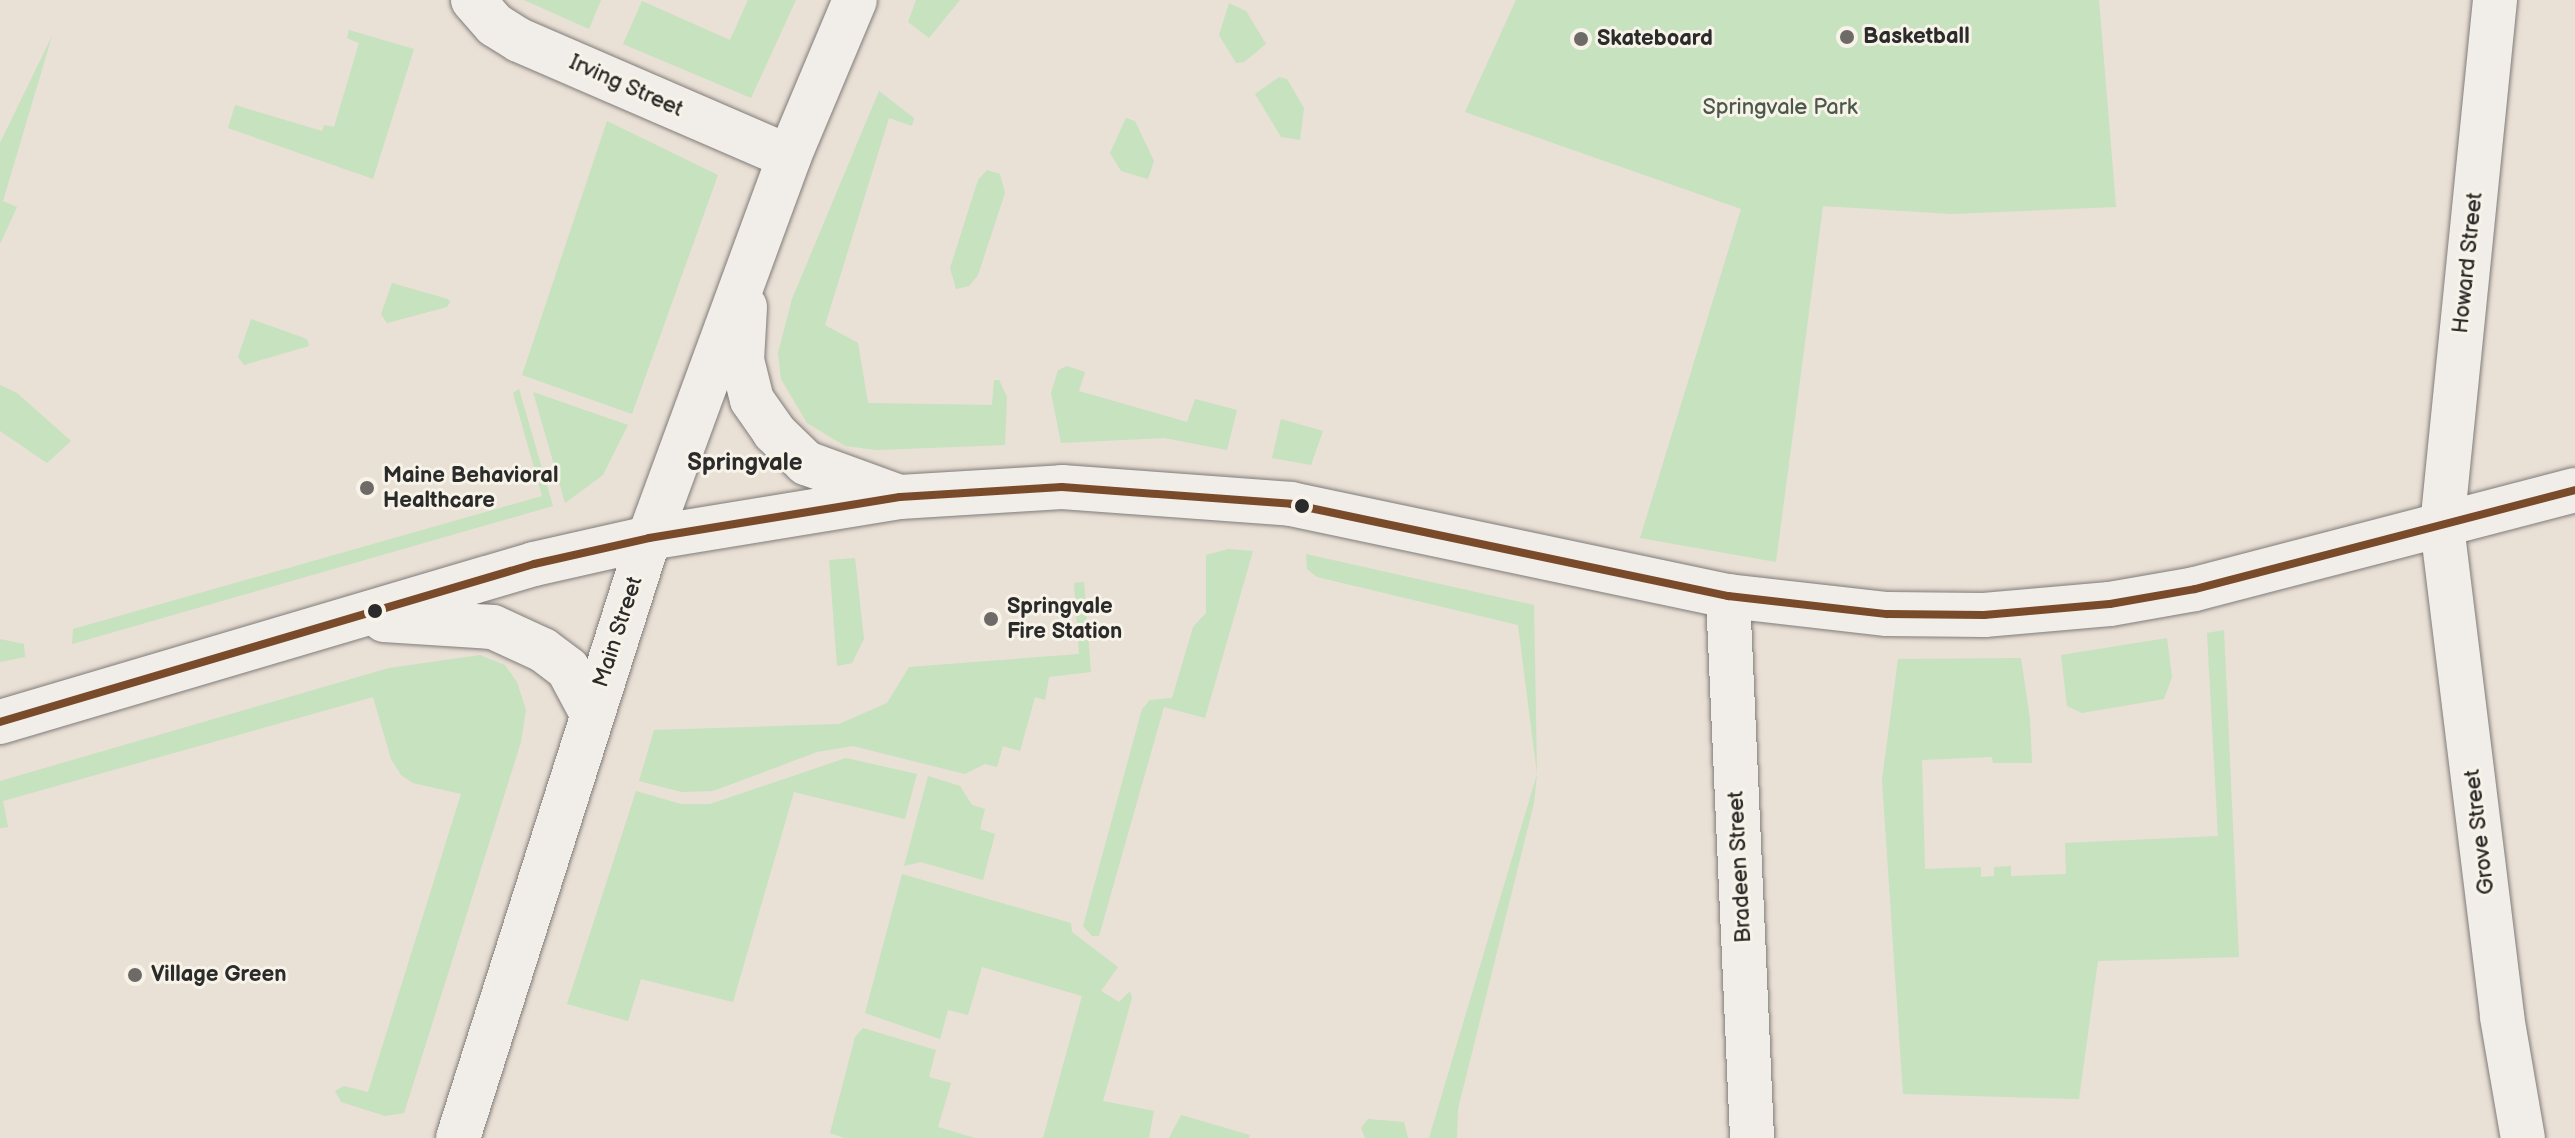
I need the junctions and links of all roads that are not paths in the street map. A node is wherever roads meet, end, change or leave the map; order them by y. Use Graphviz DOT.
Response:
graph roads {
  1 [pos="473,0"];
  2 [pos="855,0"];
  3 [pos="2495,0"];
  4 [pos="789,157"];
  5 [pos="747,268"];
  6 [pos="2575,490"];
  7 [pos="900,497"];
  8 [pos="2442,526"];
  9 [pos="649,538"];
  10 [pos="1728,596"];
  11 [pos="358,618"];
  12 [pos="592,714"];
  13 [pos="0,722"];
  14 [pos="458,1138"];
  15 [pos="1752,1138"];
  16 [pos="2523,1138"];
  1 -- 4 [label="main road, Irving Street"];
  2 -- 4 [label="main road, Main Street"];
  3 -- 8 [label="main road, Howard Street"];
  4 -- 5 [label="main road, Main Street"];
  5 -- 7 [label="main road"];
  5 -- 9 [label="main road, Main Street"];
  6 -- 8 [label="main road"];
  7 -- 9 [label="main road"];
  7 -- 10 [label="main road"];
  8 -- 10 [label="main road"];
  8 -- 16 [label="main road, Grove Street"];
  9 -- 11 [label="main road"];
  9 -- 12 [label="main road, Main Street"];
  10 -- 15 [label="main road, Bradeen Street"];
  11 -- 12 [label="main road"];
  11 -- 13 [label="main road"];
  12 -- 14 [label="main road, Main Street"];
}
